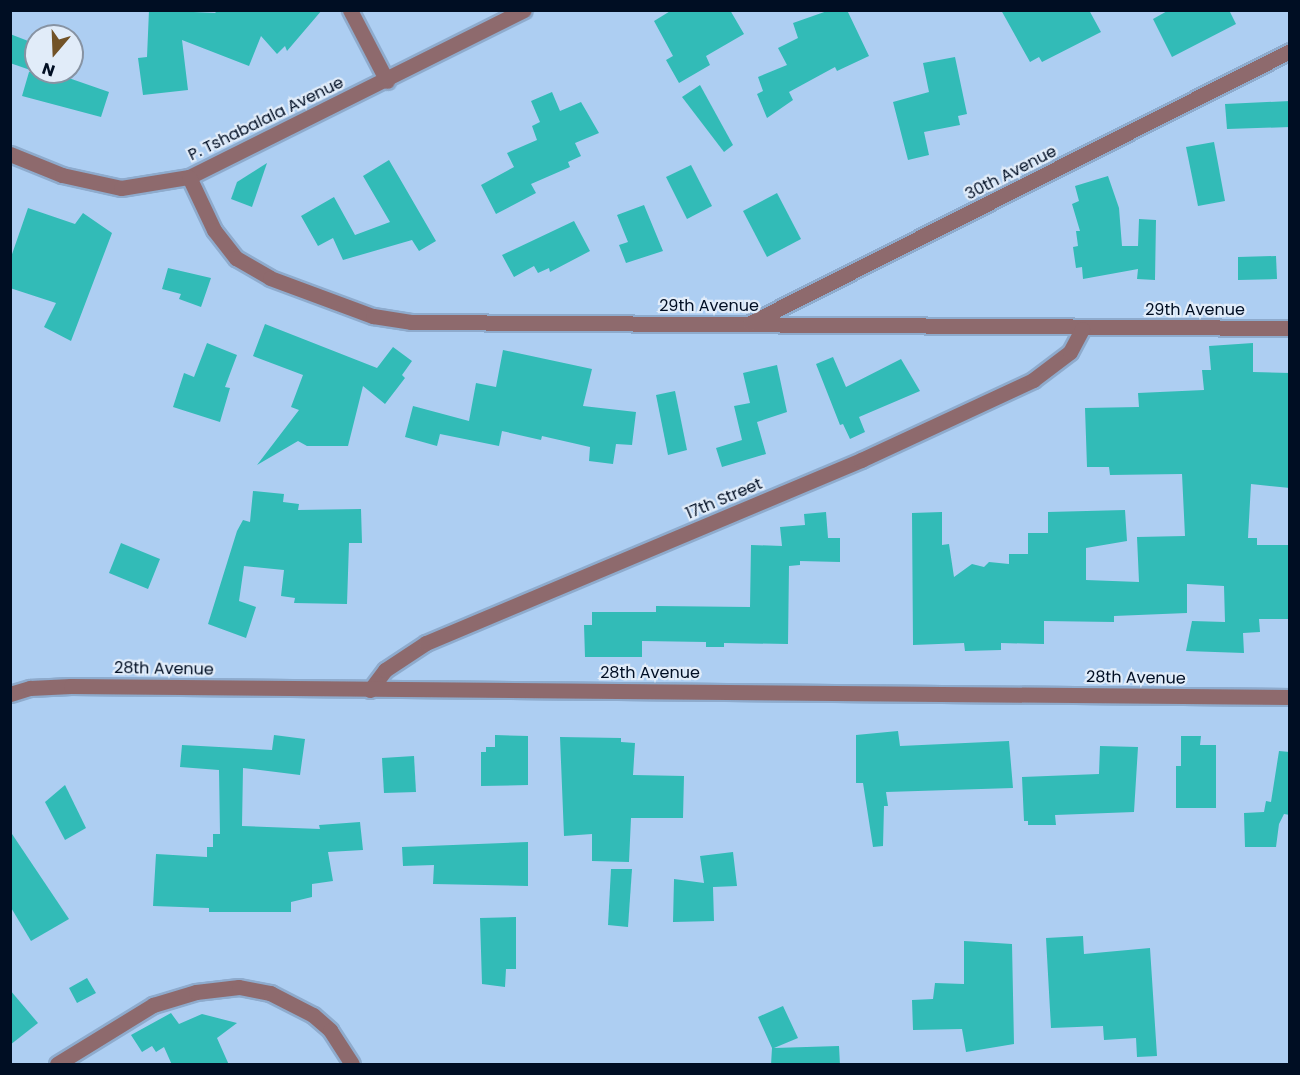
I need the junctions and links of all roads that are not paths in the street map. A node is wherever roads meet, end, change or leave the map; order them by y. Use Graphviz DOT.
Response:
graph roads {
  1 [pos="350,10"];
  2 [pos="524,10"];
  3 [pos="1290,51"];
  4 [pos="387,81"];
  5 [pos="10,154"];
  6 [pos="189,177"];
  7 [pos="747,324"];
  8 [pos="1290,328"];
  9 [pos="1082,329"];
  10 [pos="370,690"];
  11 [pos="10,694"];
  12 [pos="1290,697"];
  13 [pos="57,1065"];
  14 [pos="352,1065"];
  1 -- 4 [label="street"];
  2 -- 4 [label="street, P. Tshabalala Avenue"];
  3 -- 7 [label="street, 30th Avenue"];
  4 -- 6 [label="street, P. Tshabalala Avenue"];
  5 -- 6 [label="street, P. Tshabalala Avenue"];
  6 -- 7 [label="street, 29th Avenue"];
  7 -- 9 [label="street, 29th Avenue"];
  8 -- 9 [label="street, 29th Avenue"];
  9 -- 10 [label="street, 17th Street"];
  10 -- 11 [label="street, 28th Avenue"];
  10 -- 12 [label="street, 28th Avenue"];
  13 -- 14 [label="street"];
}
